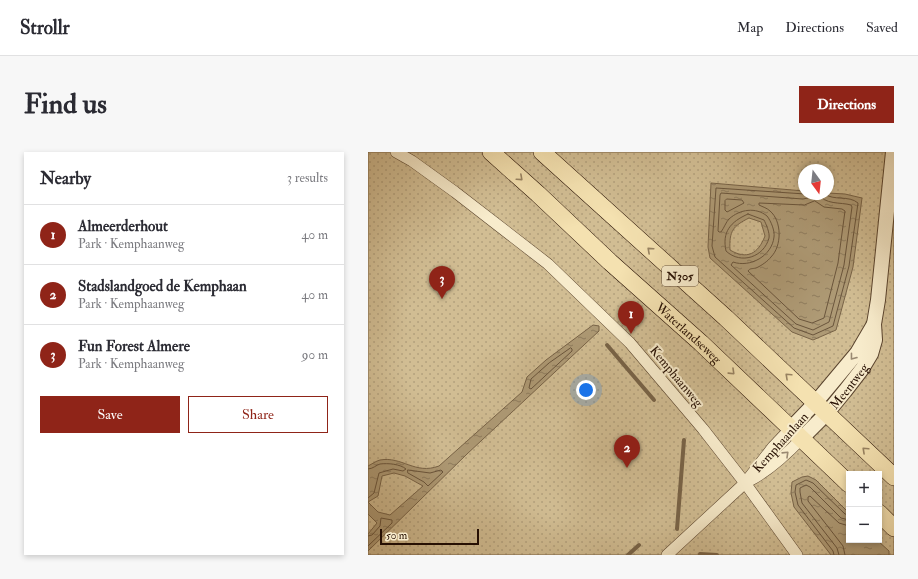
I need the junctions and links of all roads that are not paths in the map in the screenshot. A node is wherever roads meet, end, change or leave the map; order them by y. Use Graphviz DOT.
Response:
graph roads {
  1 [pos="396,152"];
  2 [pos="491,152"];
  3 [pos="542,152"];
  4 [pos="893,152"];
  5 [pos="822,408"];
  6 [pos="797,433"];
  7 [pos="894,477"];
  8 [pos="846,481"];
  9 [pos="744,483"];
  10 [pos="882,516"];
  11 [pos="894,528"];
  12 [pos="667,555"];
  13 [pos="797,555"];
  1 -- 9 [label="street, Kemphaanweg"];
  2 -- 6 [label="main road, Waterlandseweg / N305, one-way"];
  5 -- 3 [label="main road, N305, one-way"];
  4 -- 5 [label="street, Meentweg"];
  5 -- 6 [label="street, Kemphaanlaan"];
  7 -- 5 [label="main road, N305, one-way"];
  6 -- 8 [label="main road, Waterlandseweg / N305"];
  6 -- 9 [label="street, Kemphaanlaan"];
  9 -- 6 [label="street, Kemphaanlaan, one-way"];
  9 -- 12 [label="street, Kemphaanlaan"];
  9 -- 13 [label="street, Kemphaanweg"];
  10 -- 11 [label="main road"];
}
